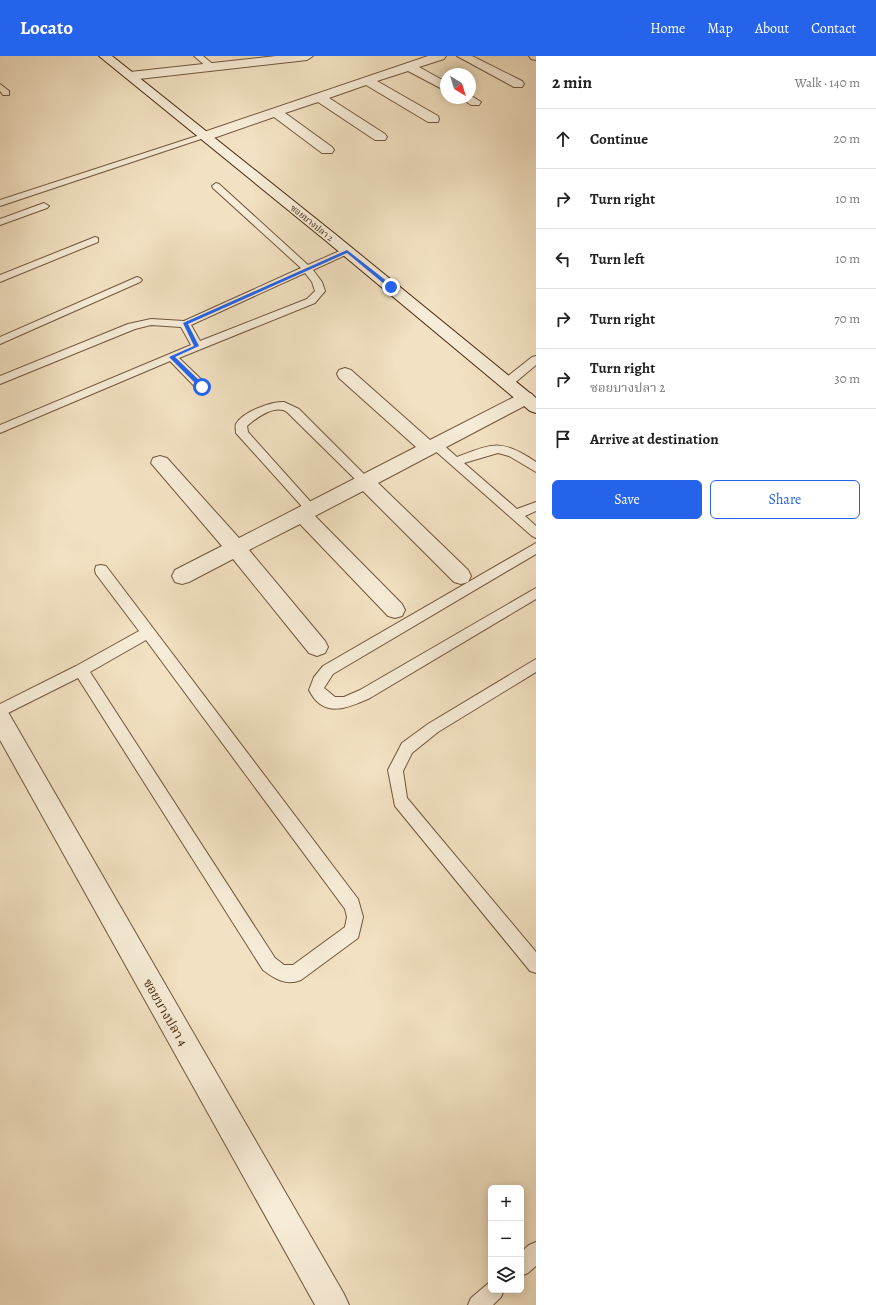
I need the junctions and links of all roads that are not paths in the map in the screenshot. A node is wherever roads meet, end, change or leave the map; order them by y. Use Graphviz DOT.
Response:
graph roads {
  1 [pos="105,56"];
  2 [pos="307,56"];
  3 [pos="440,56"];
  4 [pos="463,56"];
  5 [pos="205,59"];
  6 [pos="409,67"];
  7 [pos="130,76"];
  8 [pos="368,81"];
  9 [pos="440,84"];
  10 [pos="518,84"];
  11 [pos="0,86"];
  12 [pos="6,93"];
  13 [pos="319,97"];
  14 [pos="275,112"];
  15 [pos="433,118"];
  16 [pos="206,136"];
  17 [pos="380,137"];
  18 [pos="327,150"];
  19 [pos="216,186"];
  20 [pos="0,202"];
  21 [pos="44,206"];
  22 [pos="0,222"];
  23 [pos="95,240"];
  24 [pos="347,251"];
  25 [pos="307,269"];
  26 [pos="0,279"];
  27 [pos="137,280"];
  28 [pos="185,324"];
  29 [pos="0,342"];
  30 [pos="197,346"];
  31 [pos="172,357"];
  32 [pos="536,359"];
  33 [pos="345,374"];
  34 [pos="0,380"];
  35 [pos="507,383"];
  36 [pos="202,387"];
  37 [pos="531,403"];
  38 [pos="0,430"];
  39 [pos="432,447"];
  40 [pos="456,462"];
  41 [pos="160,463"];
  42 [pos="536,468"];
  43 [pos="364,481"];
  44 [pos="536,506"];
  45 [pos="307,511"];
  46 [pos="516,515"];
  47 [pos="536,533"];
  48 [pos="235,547"];
  49 [pos="536,548"];
  50 [pos="102,570"];
  51 [pos="182,576"];
  52 [pos="461,576"];
  53 [pos="536,593"];
  54 [pos="395,610"];
  55 [pos="148,632"];
  56 [pos="317,647"];
  57 [pos="536,665"];
  58 [pos="81,670"];
  59 [pos="0,711"];
  60 [pos="0,719"];
  61 [pos="536,965"];
  62 [pos="536,1252"];
  63 [pos="524,1263"];
  64 [pos="491,1293"];
  65 [pos="333,1305"];
  66 [pos="478,1305"];
  1 -- 7 [label="street, ซอยบางปลา 2"];
  2 -- 5 [label="street"];
  3 -- 6 [label="street"];
  4 -- 10 [label="street"];
  5 -- 7 [label="street"];
  6 -- 8 [label="street"];
  6 -- 9 [label="street"];
  7 -- 16 [label="street, ซอยบางปลา 2"];
  8 -- 13 [label="street"];
  8 -- 15 [label="street"];
  11 -- 12 [label="lane"];
  13 -- 14 [label="street"];
  13 -- 17 [label="street"];
  14 -- 16 [label="street"];
  14 -- 18 [label="street"];
  16 -- 20 [label="lane"];
  16 -- 24 [label="street, ซอยบางปลา 2"];
  19 -- 25 [label="lane"];
  21 -- 22 [label="lane"];
  23 -- 26 [label="lane"];
  24 -- 25 [label="lane"];
  24 -- 35 [label="street, ซอยบางปลา 2"];
  25 -- 28 [label="lane"];
  25 -- 30 [label="lane"];
  27 -- 29 [label="lane"];
  28 -- 30 [label="lane"];
  28 -- 34 [label="lane"];
  30 -- 31 [label="lane"];
  31 -- 36 [label="lane"];
  31 -- 38 [label="lane"];
  32 -- 35 [label="lane"];
  33 -- 39 [label="street"];
  35 -- 37 [label="street, ซอยบางปลา 2"];
  37 -- 39 [label="street"];
  39 -- 40 [label="lane"];
  39 -- 43 [label="street"];
  40 -- 42 [label="lane"];
  40 -- 46 [label="lane"];
  41 -- 48 [label="street"];
  43 -- 45 [label="street"];
  43 -- 45 [label="lane"];
  43 -- 52 [label="street"];
  44 -- 46 [label="lane"];
  45 -- 48 [label="street"];
  45 -- 54 [label="street"];
  46 -- 47 [label="lane"];
  48 -- 51 [label="street"];
  48 -- 56 [label="street"];
  49 -- 53 [label="lane"];
  50 -- 55 [label="lane"];
  55 -- 58 [label="lane"];
  55 -- 58 [label="lane"];
  57 -- 61 [label="lane"];
  58 -- 59 [label="lane"];
  60 -- 65 [label="street, ซอยบางปลา 4"];
  62 -- 63 [label="lane"];
  64 -- 66 [label="lane"];
}
